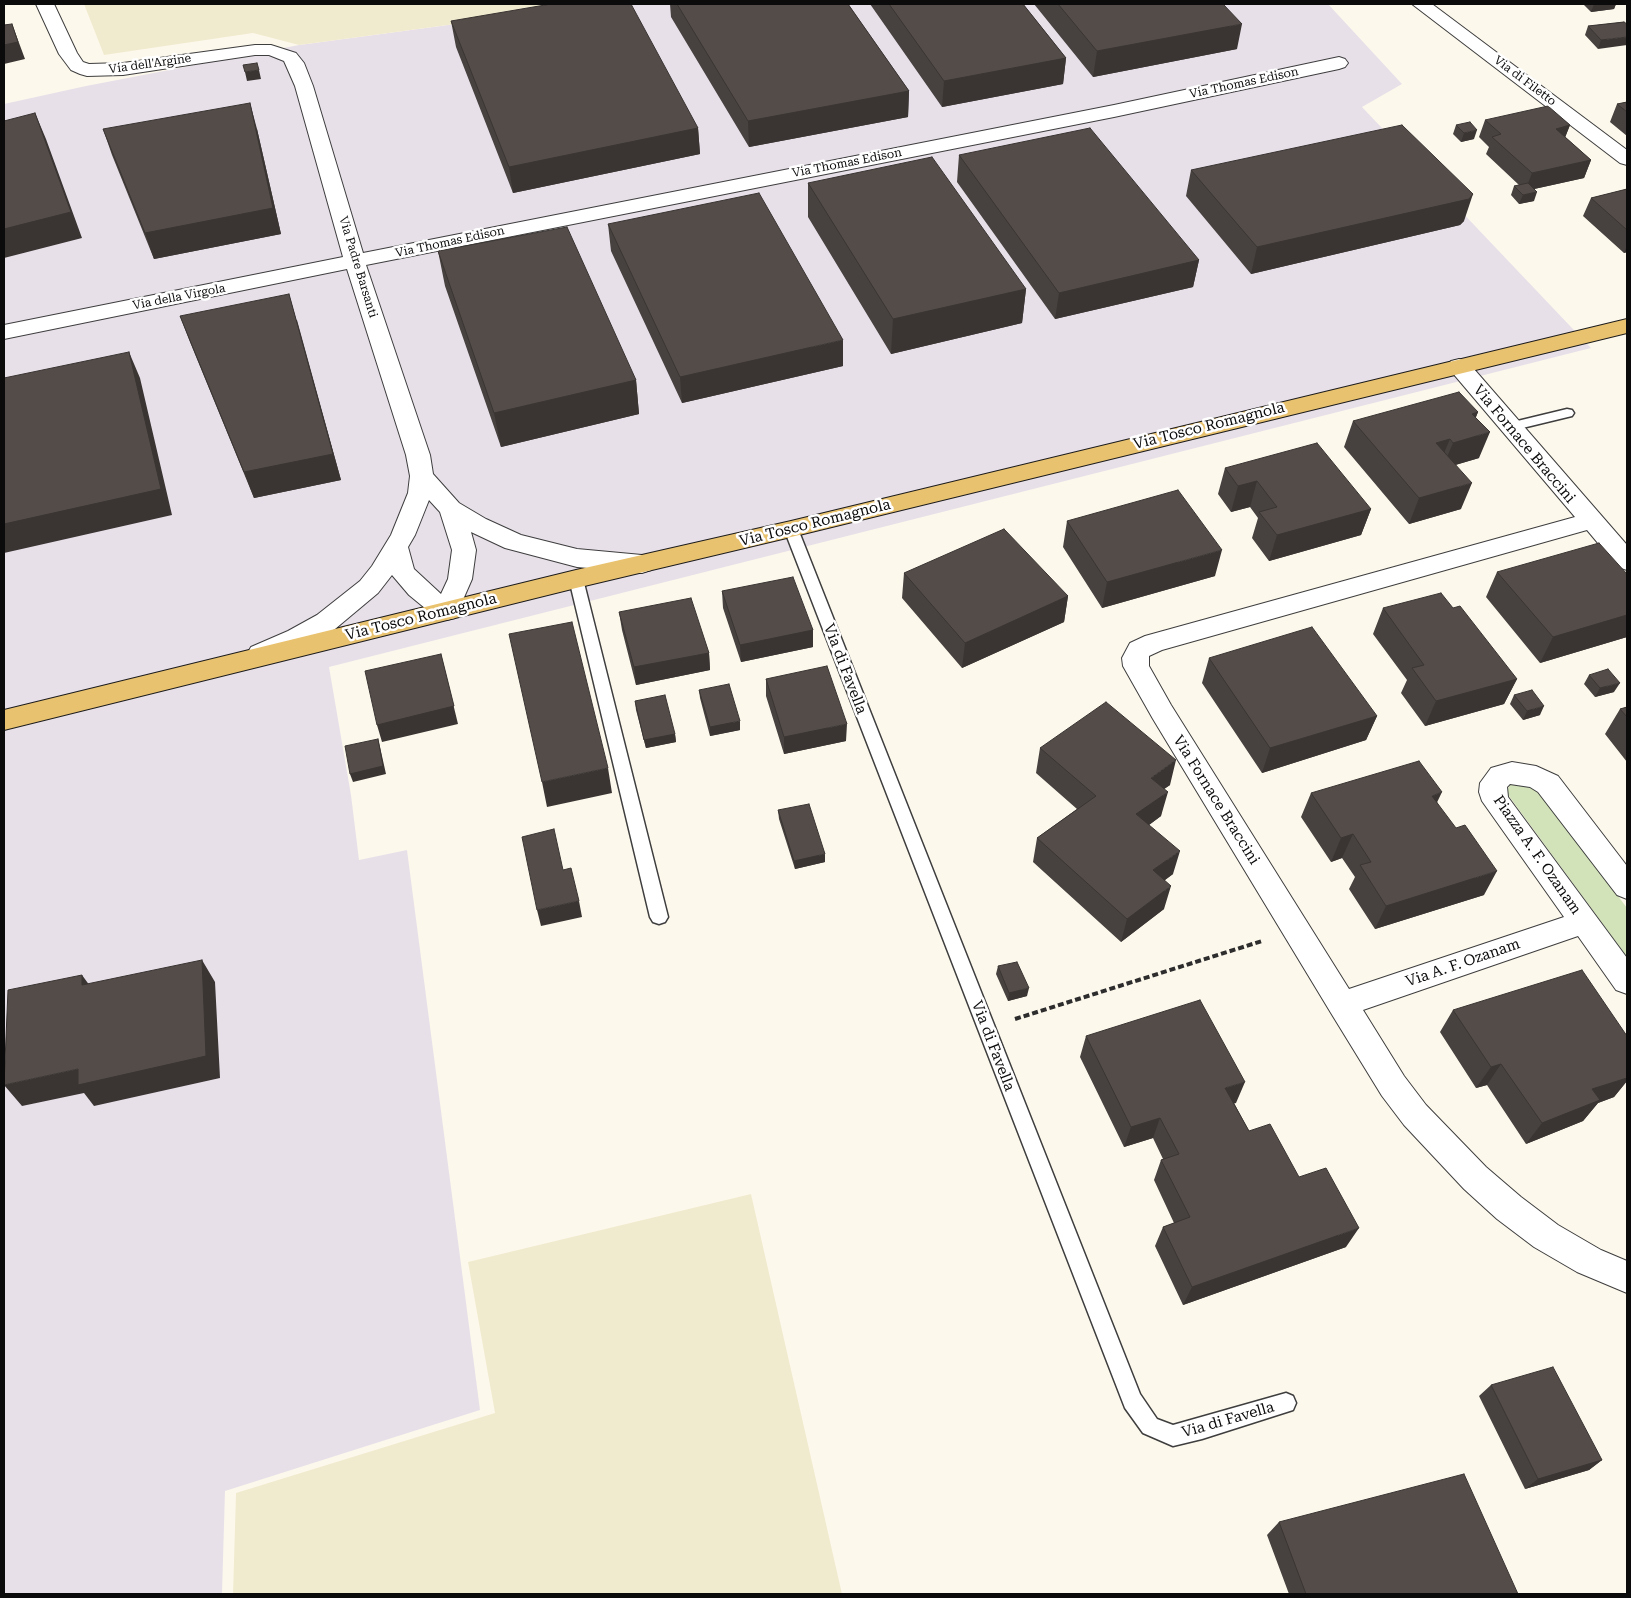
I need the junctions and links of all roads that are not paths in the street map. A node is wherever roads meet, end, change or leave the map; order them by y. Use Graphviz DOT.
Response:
graph roads {
  1 [pos="45,4"];
  2 [pos="1421,4"];
  3 [pos="292,59"];
  4 [pos="1339,63"];
  5 [pos="1627,159"];
  6 [pos="355,262"];
  7 [pos="1627,326"];
  8 [pos="4,332"];
  9 [pos="1458,366"];
  10 [pos="1567,413"];
  11 [pos="1510,427"];
  12 [pos="422,476"];
  13 [pos="451,509"];
  14 [pos="1590,521"];
  15 [pos="790,529"];
  16 [pos="396,548"];
  17 [pos="1627,561"];
  18 [pos="642,564"];
  19 [pos="576,579"];
  20 [pos="446,611"];
  21 [pos="246,660"];
  22 [pos="4,720"];
  23 [pos="1627,887"];
  24 [pos="659,917"];
  25 [pos="1584,922"];
  26 [pos="1627,981"];
  27 [pos="1342,1004"];
  28 [pos="1627,1277"];
  29 [pos="1286,1403"];
  1 -- 3 [label="street, Via dell'Argine"];
  2 -- 5 [label="street, Via di Filetto"];
  3 -- 6 [label="street, Via Padre Barsanti"];
  4 -- 6 [label="street, Via Thomas Edison"];
  6 -- 8 [label="street, Via della Virgola"];
  6 -- 12 [label="street, Via Padre Barsanti"];
  7 -- 9 [label="main road, Via Tosco Romagnola"];
  9 -- 11 [label="street, Via Fornace Braccini"];
  9 -- 15 [label="main road, Via Tosco Romagnola"];
  10 -- 11 [label="lane"];
  11 -- 14 [label="street, Via Fornace Braccini"];
  12 -- 13 [label="street, Via Padre Barsanti"];
  12 -- 16 [label="street, Via Padre Barsanti"];
  13 -- 18 [label="street, Via Padre Barsanti"];
  13 -- 20 [label="street, Via Padre Barsanti"];
  14 -- 17 [label="street, Via Fornace Braccini"];
  14 -- 27 [label="street, Via Fornace Braccini"];
  15 -- 18 [label="main road, Via Tosco Romagnola"];
  15 -- 29 [label="lane, Via di Favella"];
  16 -- 20 [label="street"];
  16 -- 21 [label="street, Via Padre Barsanti"];
  18 -- 19 [label="main road, Via Tosco Romagnola"];
  19 -- 20 [label="main road, Via Tosco Romagnola"];
  19 -- 24 [label="lane"];
  20 -- 21 [label="main road, Via Tosco Romagnola"];
  21 -- 22 [label="main road, Via Tosco Romagnola"];
  23 -- 25 [label="street, Piazza A. F. Ozanam"];
  25 -- 26 [label="street, Piazza A. F. Ozanam"];
  25 -- 27 [label="street, Via A. F. Ozanam"];
  27 -- 28 [label="street, Via Fornace Braccini"];
}
